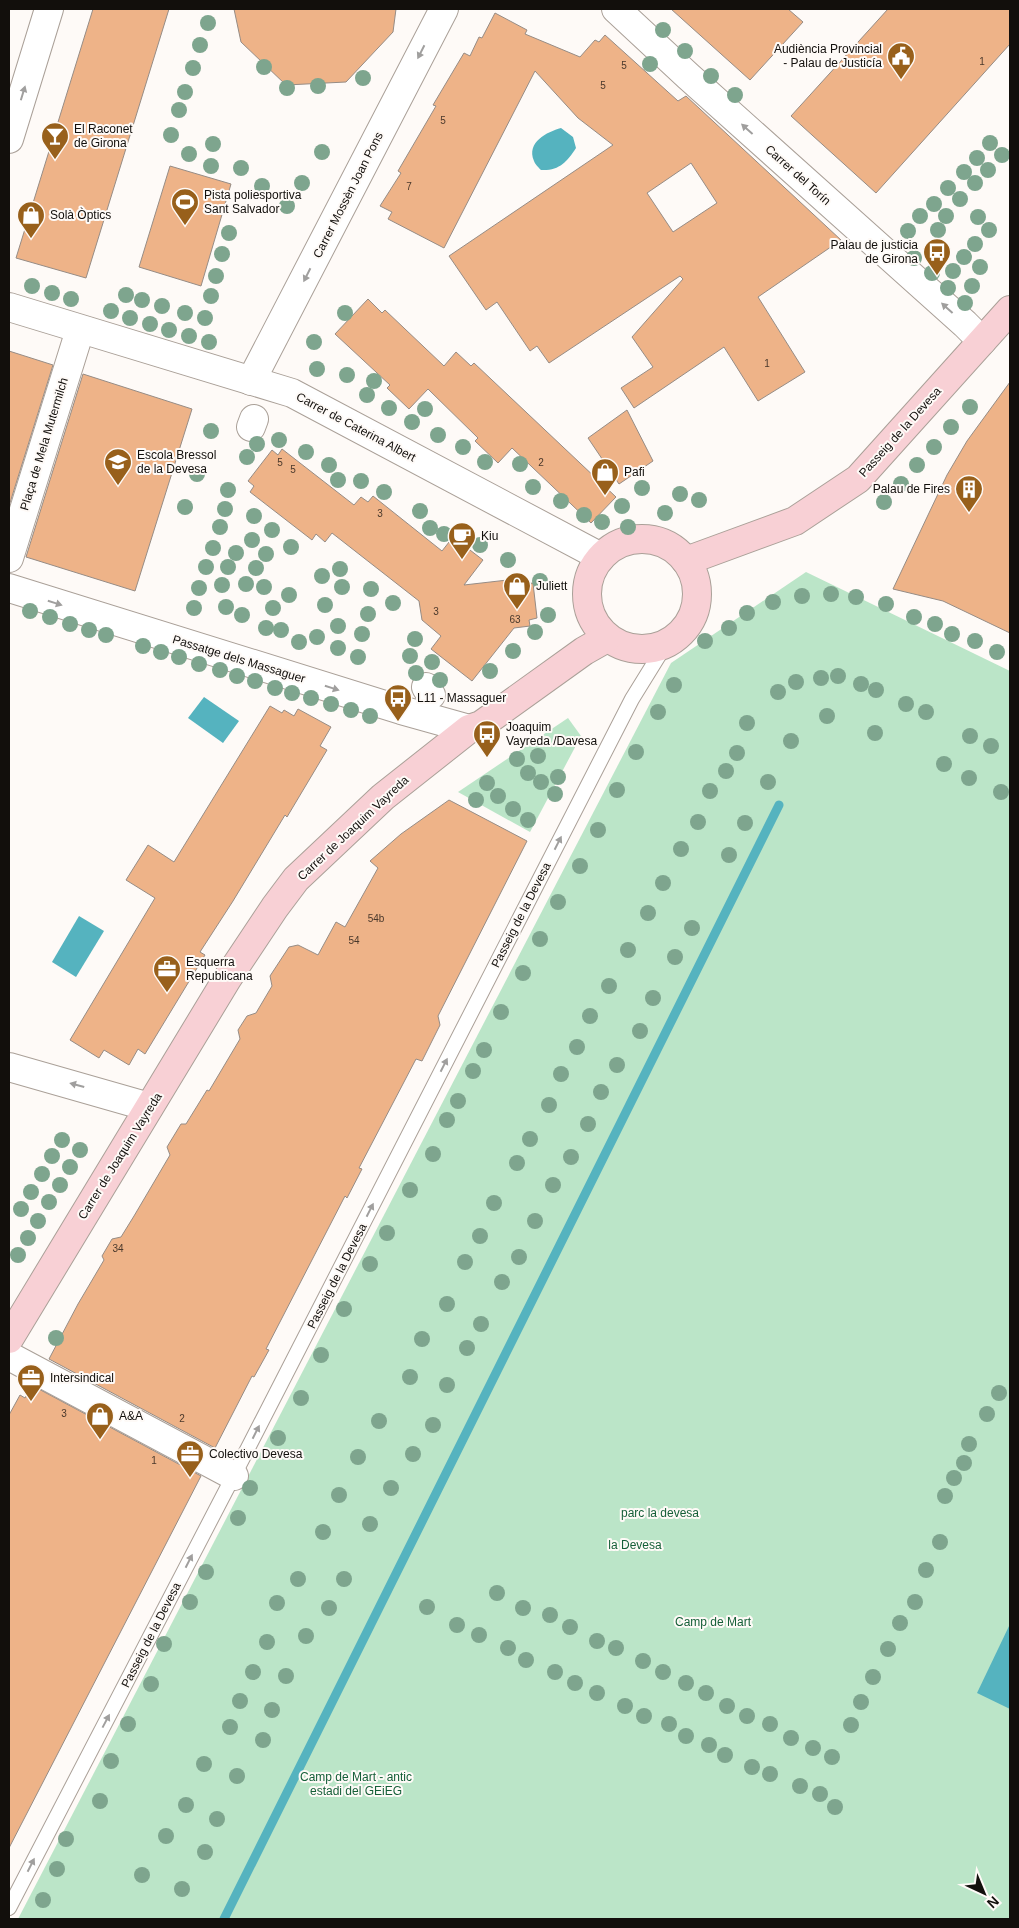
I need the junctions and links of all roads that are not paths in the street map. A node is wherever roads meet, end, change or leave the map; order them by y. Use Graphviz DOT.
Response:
graph roads {
  1 [pos="49,9"];
  2 [pos="444,9"];
  3 [pos="616,9"];
  4 [pos="9,139"];
  5 [pos="9,306"];
  6 [pos="1010,310"];
  7 [pos="80,330"];
  8 [pos="982,341"];
  9 [pos="251,381"];
  10 [pos="601,557"];
  11 [pos="9,558"];
  12 [pos="686,561"];
  13 [pos="9,588"];
  14 [pos="607,638"];
  15 [pos="666,644"];
  16 [pos="469,729"];
  17 [pos="9,1067"];
  18 [pos="149,1107"];
  19 [pos="9,1339"];
  20 [pos="9,1356"];
  21 [pos="234,1476"];
  22 [pos="9,1908"];
  4 -- 1 [label="street, one-way"];
  2 -- 9 [label="street, Carrer Mossèn Joan Pons, one-way"];
  8 -- 3 [label="street, Carrer del Torín, one-way"];
  5 -- 7 [label="street, Carrer de Caterina Albert"];
  6 -- 8 [label="street, Passeig de la Devesa"];
  7 -- 9 [label="street, Carrer de Caterina Albert"];
  7 -- 11 [label="street, Plaça de Mela Mutermilch"];
  8 -- 12 [label="street, Passeig de la Devesa"];
  9 -- 10 [label="street, Carrer de Caterina Albert"];
  10 -- 12 [label="street"];
  10 -- 14 [label="street"];
  12 -- 15 [label="street"];
  13 -- 16 [label="street, Passatge dels Massaguer, one-way"];
  14 -- 15 [label="street"];
  14 -- 16 [label="street, Carrer de Joaquim Vayreda"];
  21 -- 15 [label="lane, Passeig de la Devesa, one-way"];
  16 -- 18 [label="street, Carrer de Joaquim Vayreda"];
  18 -- 17 [label="street, one-way"];
  18 -- 19 [label="street, Carrer de Joaquim Vayreda"];
  20 -- 21 [label="street"];
  22 -- 21 [label="lane, Passeig de la Devesa, one-way"];
}
